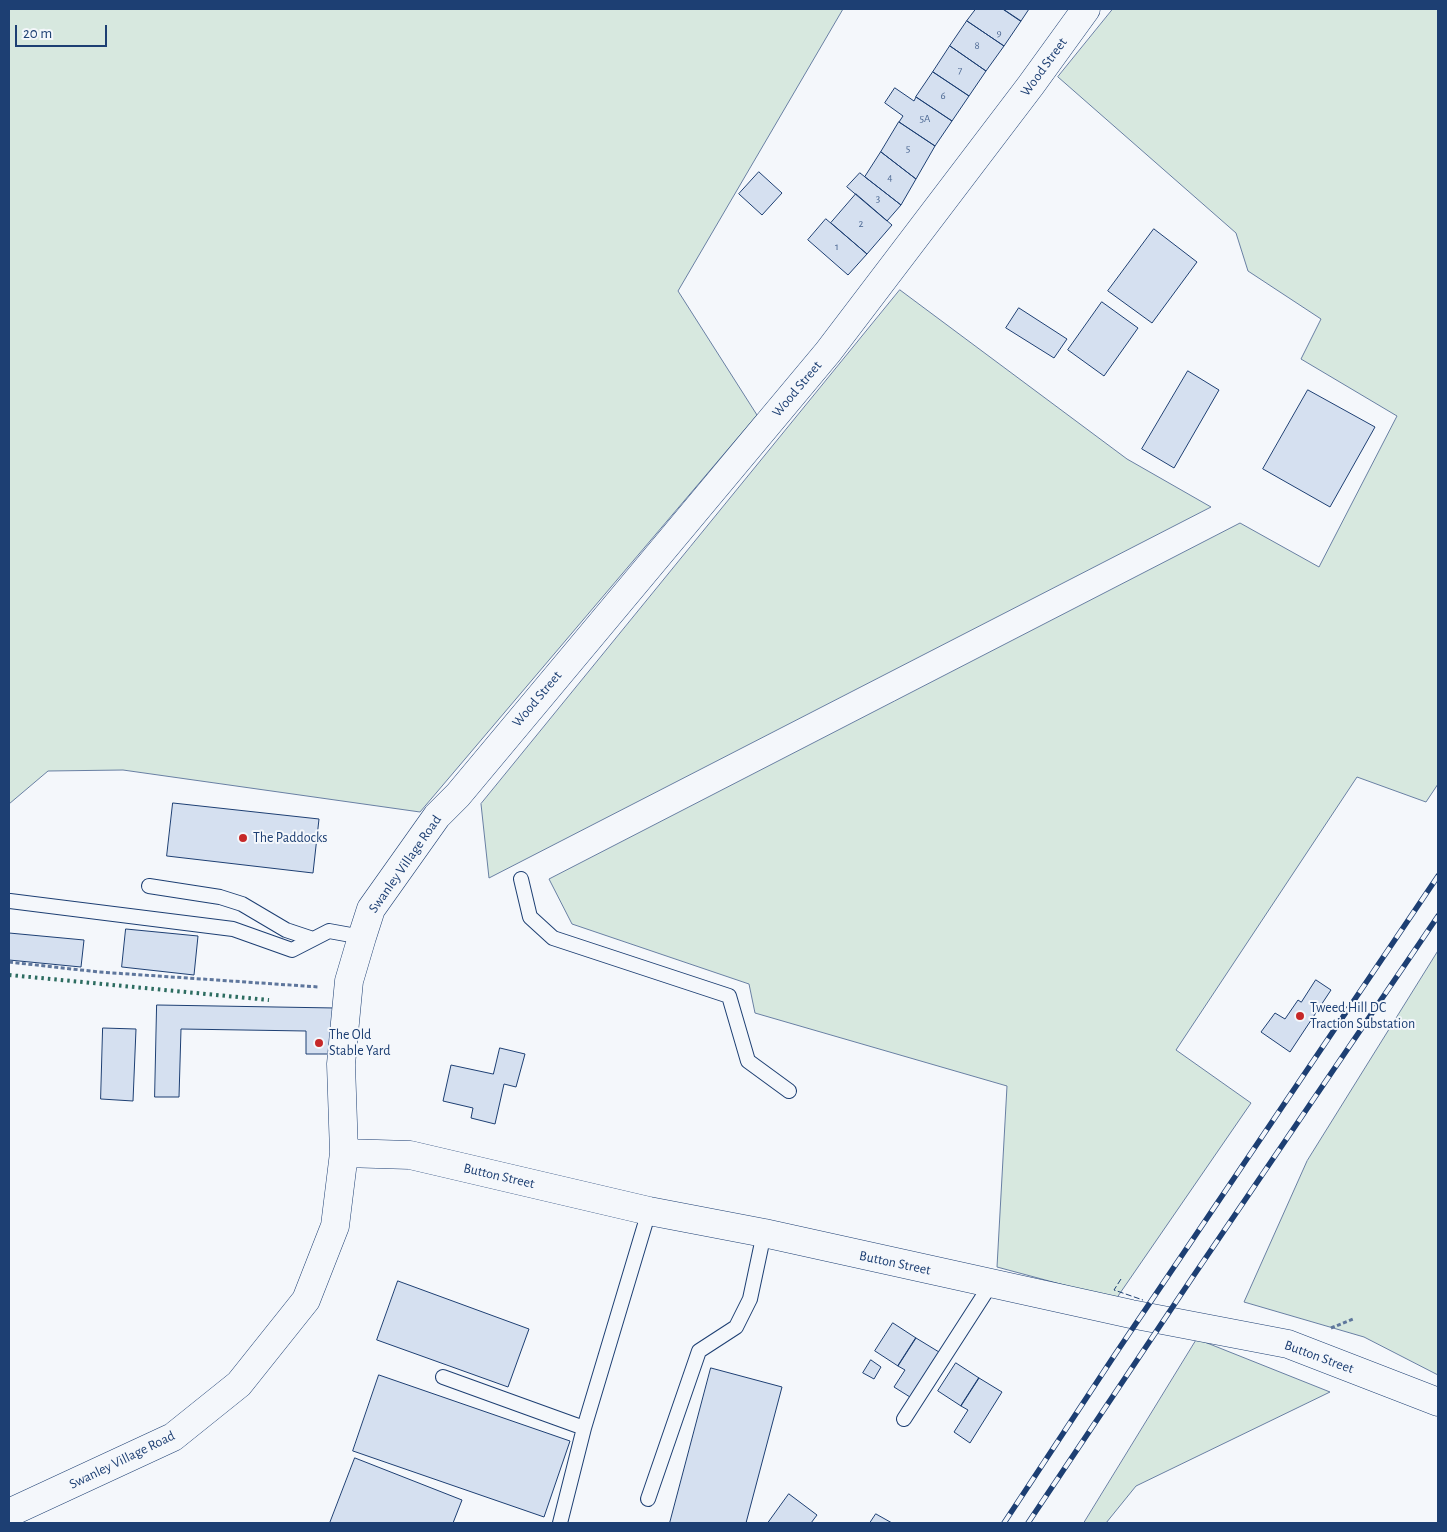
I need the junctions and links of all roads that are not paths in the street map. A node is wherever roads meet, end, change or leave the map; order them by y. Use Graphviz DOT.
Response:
graph roads {
  1 [pos="1086,9"];
  2 [pos="491,754"];
  3 [pos="522,879"];
  4 [pos="148,886"];
  5 [pos="10,901"];
  6 [pos="362,937"];
  7 [pos="313,938"];
  8 [pos="789,1091"];
  9 [pos="344,1152"];
  10 [pos="650,1211"];
  11 [pos="764,1233"];
  12 [pos="992,1284"];
  13 [pos="443,1377"];
  14 [pos="1438,1402"];
  15 [pos="904,1419"];
  16 [pos="584,1428"];
  17 [pos="648,1499"];
  18 [pos="9,1513"];
  19 [pos="560,1523"];
  1 -- 2 [label="street, Wood Street"];
  2 -- 6 [label="street, Swanley Village Road"];
  3 -- 8 [label="lane"];
  4 -- 7 [label="lane"];
  5 -- 7 [label="lane"];
  6 -- 7 [label="lane"];
  6 -- 9 [label="street, Swanley Village Road"];
  9 -- 10 [label="street, Button Street"];
  9 -- 18 [label="street, Swanley Village Road"];
  10 -- 11 [label="street, Button Street"];
  10 -- 16 [label="lane"];
  11 -- 12 [label="street, Button Street"];
  11 -- 17 [label="lane"];
  12 -- 14 [label="street, Button Street"];
  12 -- 15 [label="lane"];
  13 -- 16 [label="lane"];
  16 -- 19 [label="lane"];
}
